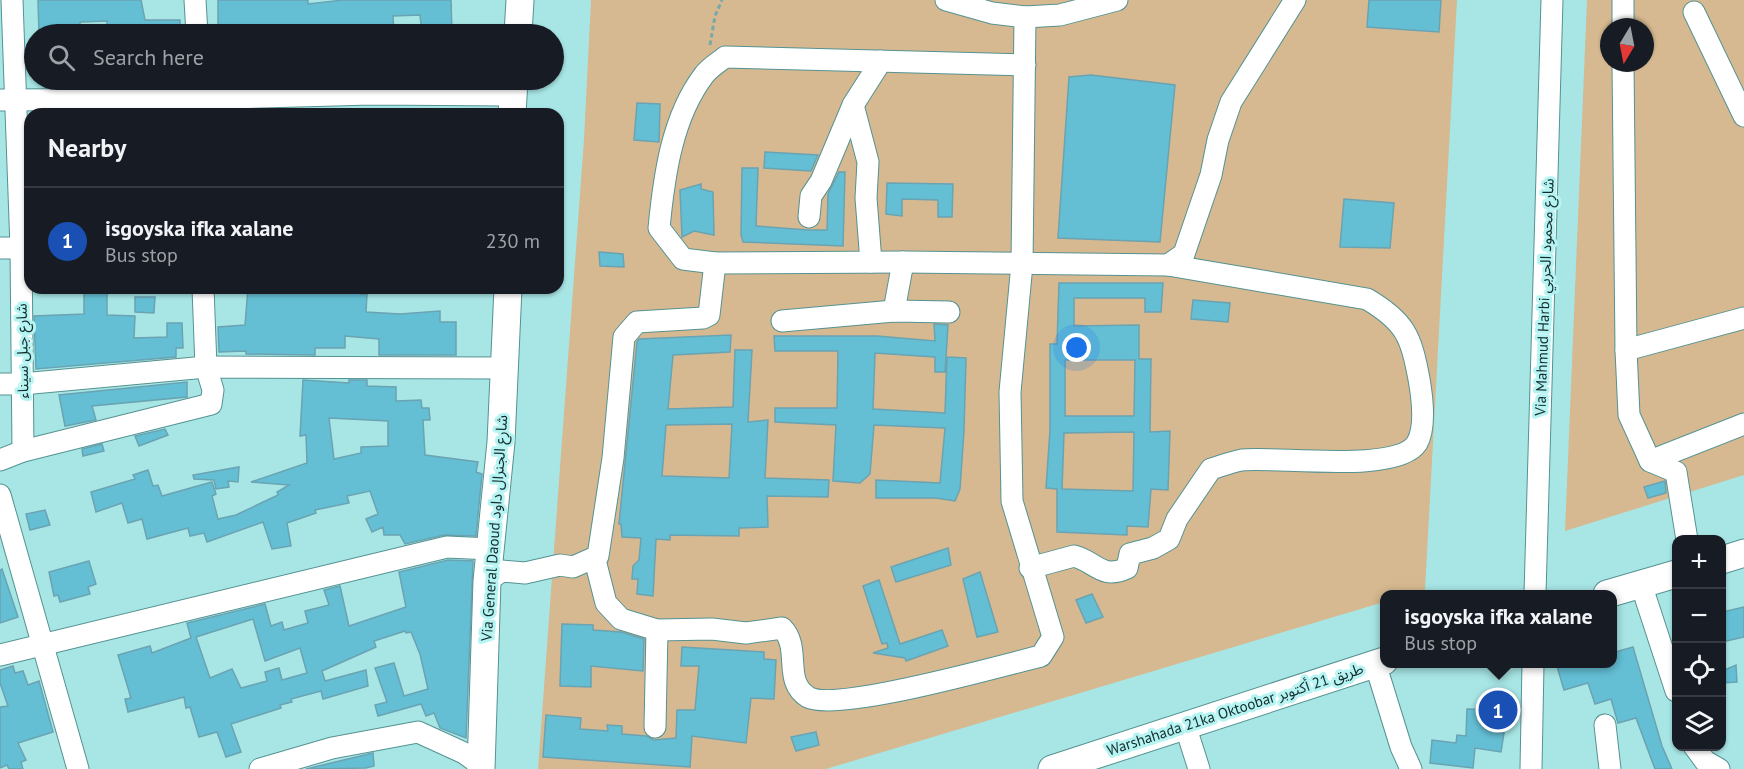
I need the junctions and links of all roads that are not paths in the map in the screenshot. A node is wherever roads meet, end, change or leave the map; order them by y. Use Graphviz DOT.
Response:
graph roads {
  1 [pos="12,0"];
  2 [pos="195,0"];
  3 [pos="520,0"];
  4 [pos="946,0"];
  5 [pos="1117,0"];
  6 [pos="1295,0"];
  7 [pos="1552,0"];
  8 [pos="1623,0"];
  9 [pos="1694,12"];
  10 [pos="1025,17"];
  11 [pos="1623,18"];
  12 [pos="196,24"];
  13 [pos="519,24"];
  14 [pos="881,61"];
  15 [pos="1024,66"];
  16 [pos="1623,72"];
  17 [pos="513,96"];
  18 [pos="196,97"];
  19 [pos="7,100"];
  20 [pos="853,105"];
  21 [pos="1744,116"];
  22 [pos="809,217"];
  23 [pos="17,248"];
  24 [pos="871,262"];
  25 [pos="903,262"];
  26 [pos="715,263"];
  27 [pos="1022,264"];
  28 [pos="1168,265"];
  29 [pos="203,294"];
  30 [pos="508,294"];
  31 [pos="894,311"];
  32 [pos="949,312"];
  33 [pos="1744,318"];
  34 [pos="782,321"];
  35 [pos="1626,350"];
  36 [pos="206,367"];
  37 [pos="504,368"];
  38 [pos="0,384"];
  39 [pos="22,384"];
  40 [pos="1744,424"];
  41 [pos="23,451"];
  42 [pos="0,460"];
  43 [pos="1650,461"];
  44 [pos="0,495"];
  45 [pos="1686,535"];
  46 [pos="491,549"];
  47 [pos="1744,553"];
  48 [pos="1726,559"];
  49 [pos="595,560"];
  50 [pos="1030,568"];
  51 [pos="1672,575"];
  52 [pos="487,581"];
  53 [pos="1641,584"];
  54 [pos="1535,590"];
  55 [pos="1617,591"];
  56 [pos="657,630"];
  57 [pos="43,643"];
  58 [pos="0,656"];
  59 [pos="1380,662"];
  60 [pos="1381,668"];
  61 [pos="1533,668"];
  62 [pos="1672,676"];
  63 [pos="1605,724"];
  64 [pos="1185,725"];
  65 [pos="655,727"];
  66 [pos="1698,751"];
  67 [pos="1102,762"];
  68 [pos="481,767"];
  69 [pos="78,769"];
  70 [pos="260,769"];
  71 [pos="1052,769"];
  72 [pos="1199,769"];
  73 [pos="1411,769"];
  74 [pos="1531,769"];
  75 [pos="1610,769"];
  76 [pos="1719,769"];
  1 -- 19 [label="street, شارع جبل سيناء"];
  2 -- 12 [label="street"];
  3 -- 13 [label="main road"];
  4 -- 10 [label="street"];
  5 -- 10 [label="street"];
  6 -- 28 [label="street"];
  7 -- 54 [label="street, Via Mahmud Harbi شارع محمود الحربي"];
  8 -- 11 [label="street"];
  9 -- 21 [label="street"];
  10 -- 15 [label="street"];
  14 -- 15 [label="street"];
  14 -- 20 [label="street"];
  14 -- 26 [label="street"];
  15 -- 27 [label="street"];
  16 -- 35 [label="street"];
  17 -- 18 [label="street"];
  18 -- 19 [label="street"];
  19 -- 23 [label="street, شارع جبل سيناء"];
  20 -- 22 [label="street"];
  20 -- 24 [label="street"];
  23 -- 39 [label="street, شارع جبل سيناء"];
  24 -- 25 [label="street"];
  24 -- 26 [label="street"];
  25 -- 27 [label="street"];
  25 -- 31 [label="street"];
  26 -- 49 [label="street"];
  27 -- 28 [label="street"];
  27 -- 50 [label="street"];
  28 -- 50 [label="street"];
  29 -- 36 [label="street"];
  30 -- 37 [label="main road, Via General Daoud شارع الجنرال داود"];
  31 -- 32 [label="street"];
  31 -- 34 [label="street"];
  33 -- 35 [label="street"];
  35 -- 43 [label="street"];
  36 -- 37 [label="street"];
  36 -- 39 [label="street"];
  36 -- 41 [label="street"];
  37 -- 46 [label="main road, Via General Daoud شارع الجنرال داود"];
  38 -- 39 [label="street"];
  39 -- 41 [label="street, شارع جبل سيناء"];
  40 -- 43 [label="street"];
  41 -- 42 [label="street"];
  43 -- 45 [label="street"];
  44 -- 57 [label="street"];
  46 -- 52 [label="main road, Via General Daoud شارع الجنرال داود"];
  46 -- 57 [label="street"];
  47 -- 48 [label="main road"];
  49 -- 52 [label="street"];
  49 -- 56 [label="street"];
  50 -- 56 [label="street"];
  51 -- 53 [label="main road"];
  52 -- 68 [label="main road, Via General Daoud شارع الجنرال داود"];
  53 -- 55 [label="main road"];
  53 -- 62 [label="street"];
  56 -- 65 [label="street"];
  57 -- 58 [label="street"];
  57 -- 69 [label="street"];
  59 -- 64 [label="main road, Warshahada 21ka Oktoobar طريق 21 أكتوبر"];
  60 -- 73 [label="street"];
  61 -- 74 [label="street"];
  63 -- 75 [label="street"];
  64 -- 67 [label="main road, Warshahada 21ka Oktoobar طريق 21 أكتوبر"];
  64 -- 72 [label="street"];
  66 -- 76 [label="street"];
  67 -- 71 [label="main road, Warshahada 21ka Oktoobar طريق 21 أكتوبر"];
  68 -- 70 [label="street"];
}
